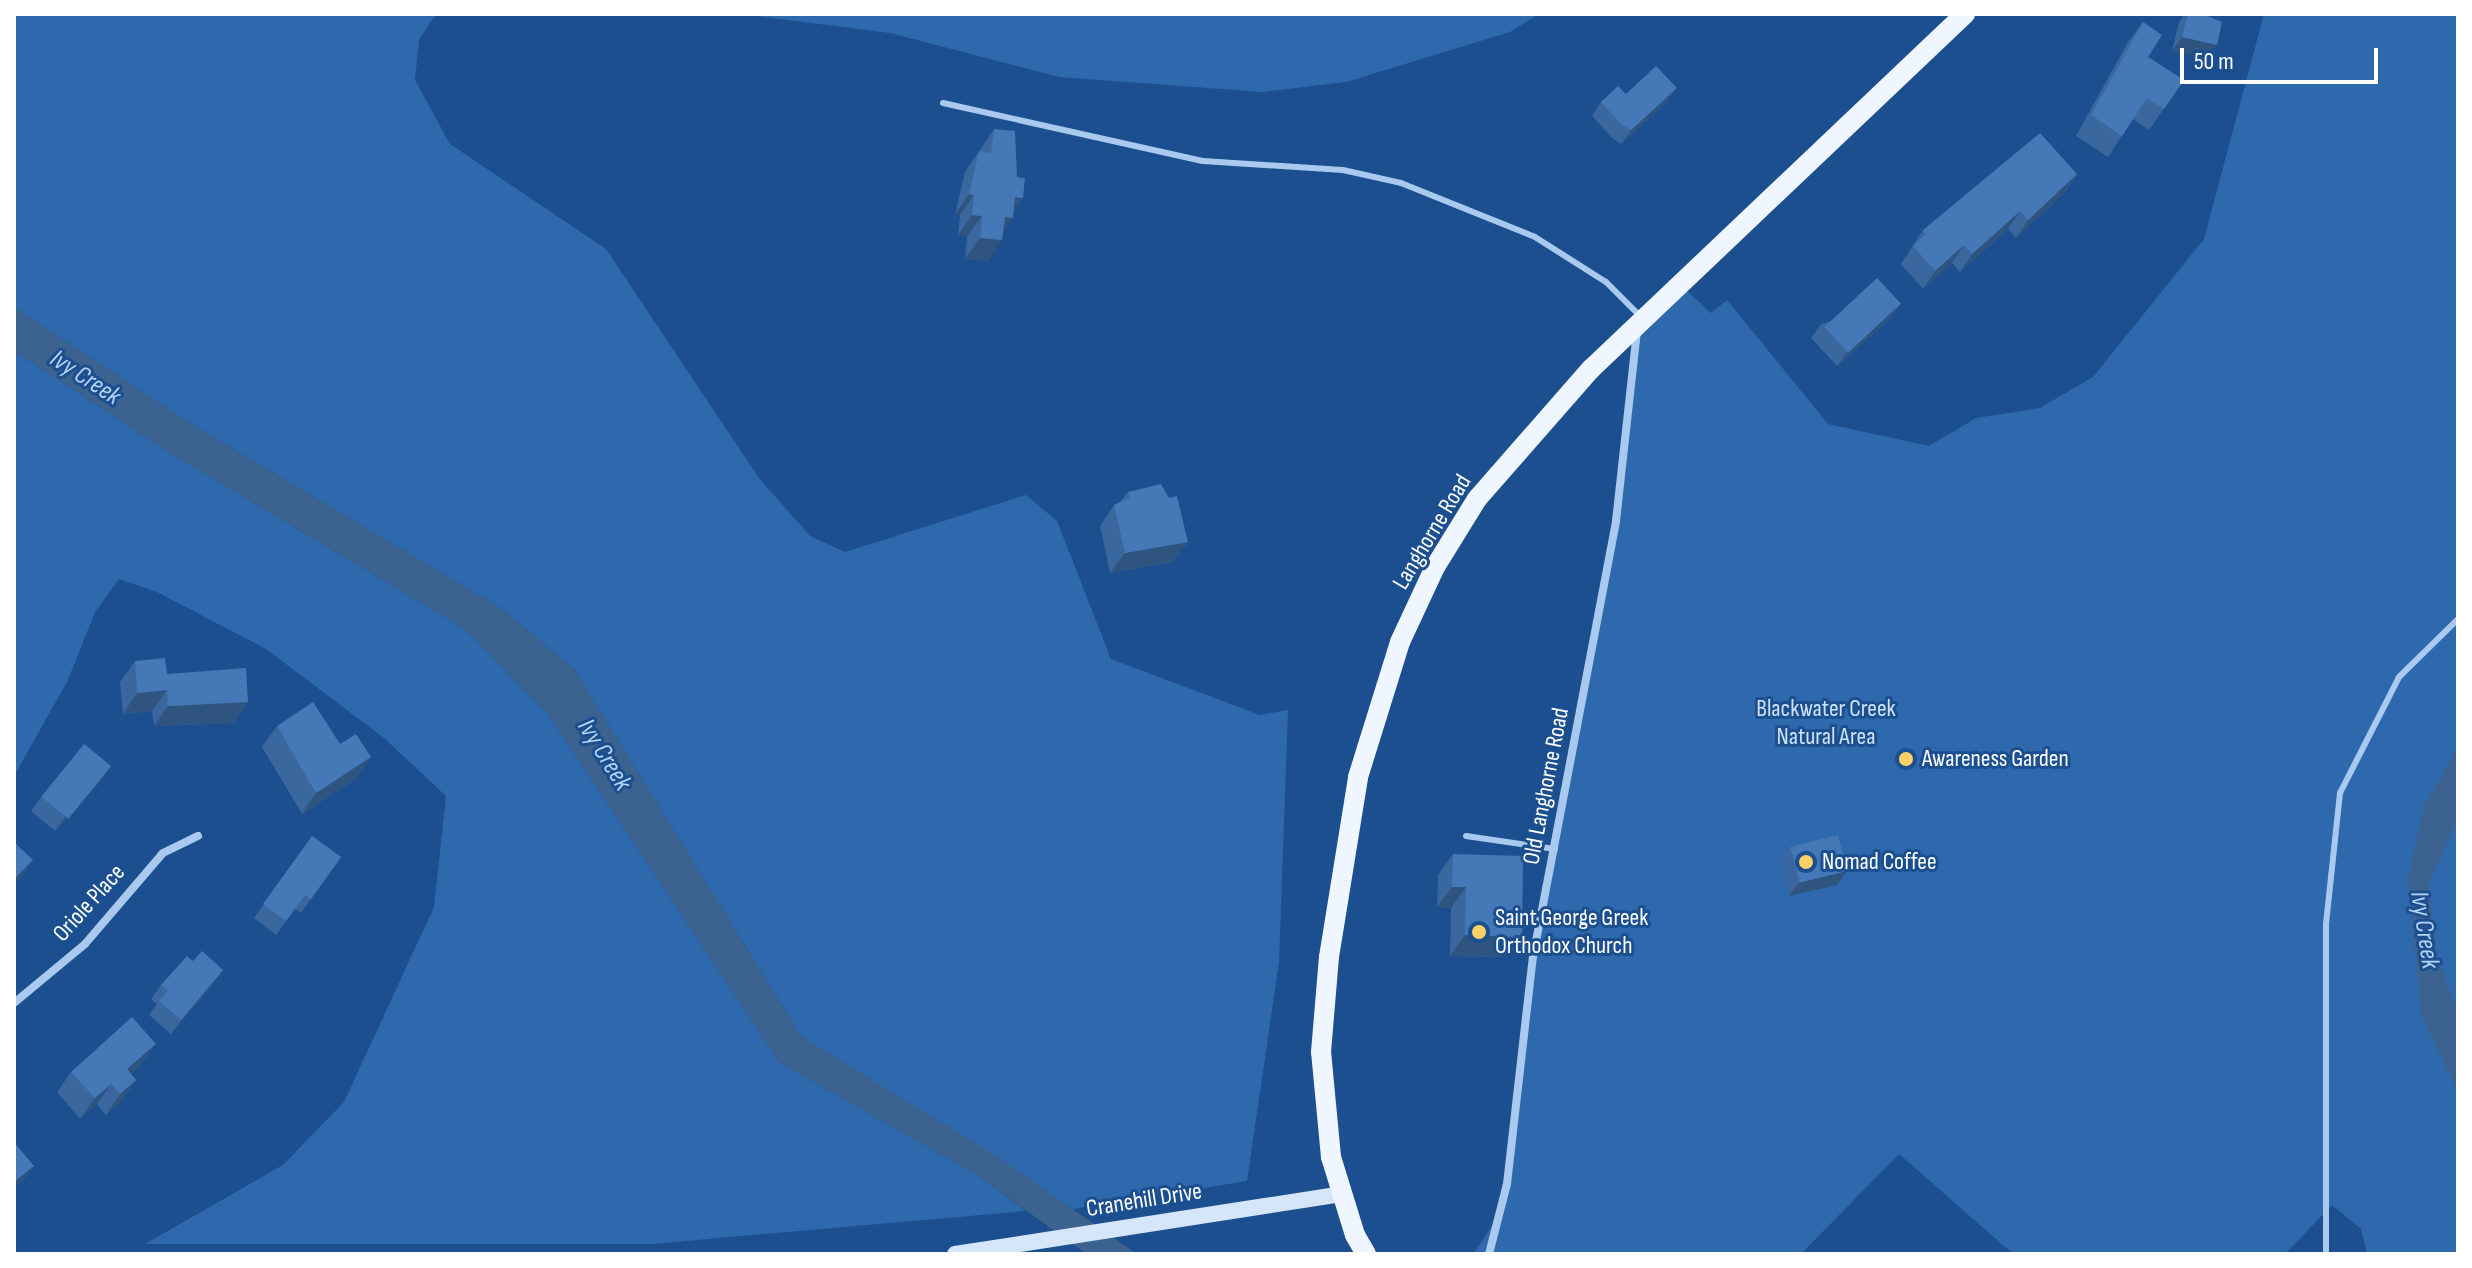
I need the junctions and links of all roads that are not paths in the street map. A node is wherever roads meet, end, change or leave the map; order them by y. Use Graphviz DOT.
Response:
graph roads {
  1 [pos="1965,14"];
  2 [pos="943,103"];
  3 [pos="1640,322"];
  4 [pos="2458,619"];
  5 [pos="198,836"];
  6 [pos="1466,836"];
  7 [pos="1555,849"];
  8 [pos="14,1003"];
  9 [pos="1341,1194"];
  10 [pos="960,1253"];
  11 [pos="1366,1254"];
  12 [pos="1489,1254"];
  13 [pos="2326,1254"];
  1 -- 3 [label="main road, Langhorne Road"];
  2 -- 3 [label="lane"];
  3 -- 7 [label="street, Old Langhorne Road"];
  3 -- 9 [label="main road, Langhorne Road"];
  4 -- 13 [label="lane"];
  5 -- 8 [label="street, Oriole Place"];
  6 -- 7 [label="lane"];
  7 -- 12 [label="street, Old Langhorne Road"];
  9 -- 10 [label="main road, Cranehill Drive"];
  9 -- 11 [label="main road, Langhorne Road"];
}
